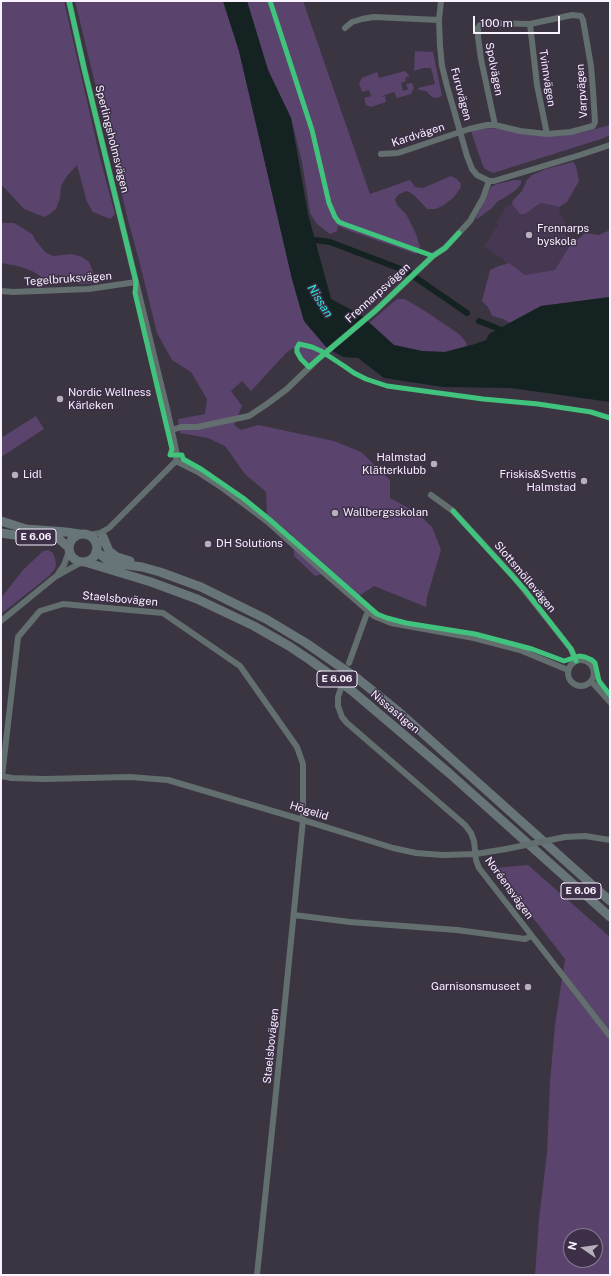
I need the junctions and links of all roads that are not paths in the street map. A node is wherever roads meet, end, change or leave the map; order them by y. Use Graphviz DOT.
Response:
graph roads {
  1 [pos="69,1"];
  2 [pos="441,1"];
  3 [pos="581,16"];
  4 [pos="439,20"];
  5 [pos="530,24"];
  6 [pos="345,28"];
  7 [pos="495,125"];
  8 [pos="461,132"];
  9 [pos="547,134"];
  10 [pos="610,144"];
  11 [pos="381,154"];
  12 [pos="489,181"];
  13 [pos="136,282"];
  14 [pos="1,291"];
  15 [pos="172,430"];
  16 [pos="176,461"];
  17 [pos="431,495"];
  18 [pos="1,522"];
  19 [pos="109,528"];
  20 [pos="1,533"];
  21 [pos="79,534"];
  22 [pos="89,535"];
  23 [pos="103,537"];
  24 [pos="68,549"];
  25 [pos="97,549"];
  26 [pos="84,562"];
  27 [pos="142,567"];
  28 [pos="56,577"];
  29 [pos="368,612"];
  30 [pos="1,621"];
  31 [pos="576,661"];
  32 [pos="349,664"];
  33 [pos="568,670"];
  34 [pos="591,681"];
  35 [pos="341,688"];
  36 [pos="610,702"];
  37 [pos="2,776"];
  38 [pos="303,820"];
  39 [pos="610,840"];
  40 [pos="476,854"];
  41 [pos="610,901"];
  42 [pos="294,915"];
  43 [pos="610,917"];
  44 [pos="531,936"];
  45 [pos="610,1036"];
  46 [pos="257,1275"];
  1 -- 13 [label="street, Sperlingsholmsvägen"];
  2 -- 4 [label="street, Furuvägen"];
  3 -- 5 [label="street, Spolvägen"];
  3 -- 9 [label="street, Varpvägen"];
  4 -- 6 [label="street"];
  4 -- 8 [label="street, Furuvägen"];
  5 -- 7 [label="street, Spolvägen"];
  5 -- 9 [label="street, Tvinnvägen"];
  7 -- 8 [label="street, Varpvägen"];
  7 -- 9 [label="street, Varpvägen"];
  8 -- 11 [label="street, Kardvägen"];
  8 -- 12 [label="street, Furuvägen"];
  10 -- 12 [label="street"];
  12 -- 15 [label="street, Frennarpsvägen"];
  13 -- 14 [label="street, Tegelbruksvägen"];
  13 -- 15 [label="street, Sperlingsholmsvägen"];
  15 -- 16 [label="street, Sperlingsholmsvägen"];
  16 -- 19 [label="street"];
  16 -- 29 [label="street"];
  17 -- 31 [label="street, Slottsmöllevägen"];
  18 -- 21 [label="highway, E 6.06"];
  19 -- 22 [label="street"];
  19 -- 23 [label="street"];
  20 -- 24 [label="highway, E 6.06"];
  21 -- 22 [label="highway, E 6.06"];
  21 -- 24 [label="highway, E 6.06"];
  22 -- 25 [label="highway, E 6.06"];
  23 -- 25 [label="street"];
  23 -- 27 [label="highway, E 6.06"];
  24 -- 26 [label="highway, E 6.06"];
  24 -- 28 [label="street"];
  25 -- 26 [label="highway"];
  25 -- 27 [label="highway, Nissastigen / E 6.06"];
  26 -- 28 [label="street"];
  26 -- 43 [label="highway, Nissastigen / E 6.06"];
  27 -- 41 [label="highway, Nissastigen / E 6.06"];
  28 -- 30 [label="street"];
  29 -- 32 [label="street"];
  29 -- 33 [label="street"];
  31 -- 33 [label="street"];
  31 -- 34 [label="street"];
  33 -- 34 [label="street"];
  34 -- 36 [label="street"];
  35 -- 40 [label="street, Noréensvägen"];
  37 -- 38 [label="street, Högelid"];
  37 -- 38 [label="street, Staelsbovägen"];
  38 -- 40 [label="street, Högelid"];
  38 -- 42 [label="street, Staelsbovägen"];
  39 -- 40 [label="street, Högelid, bridge"];
  40 -- 44 [label="street, Noréensvägen"];
  42 -- 44 [label="street"];
  42 -- 46 [label="street, Staelsbovägen"];
  44 -- 45 [label="street, Noréensvägen"];
}
